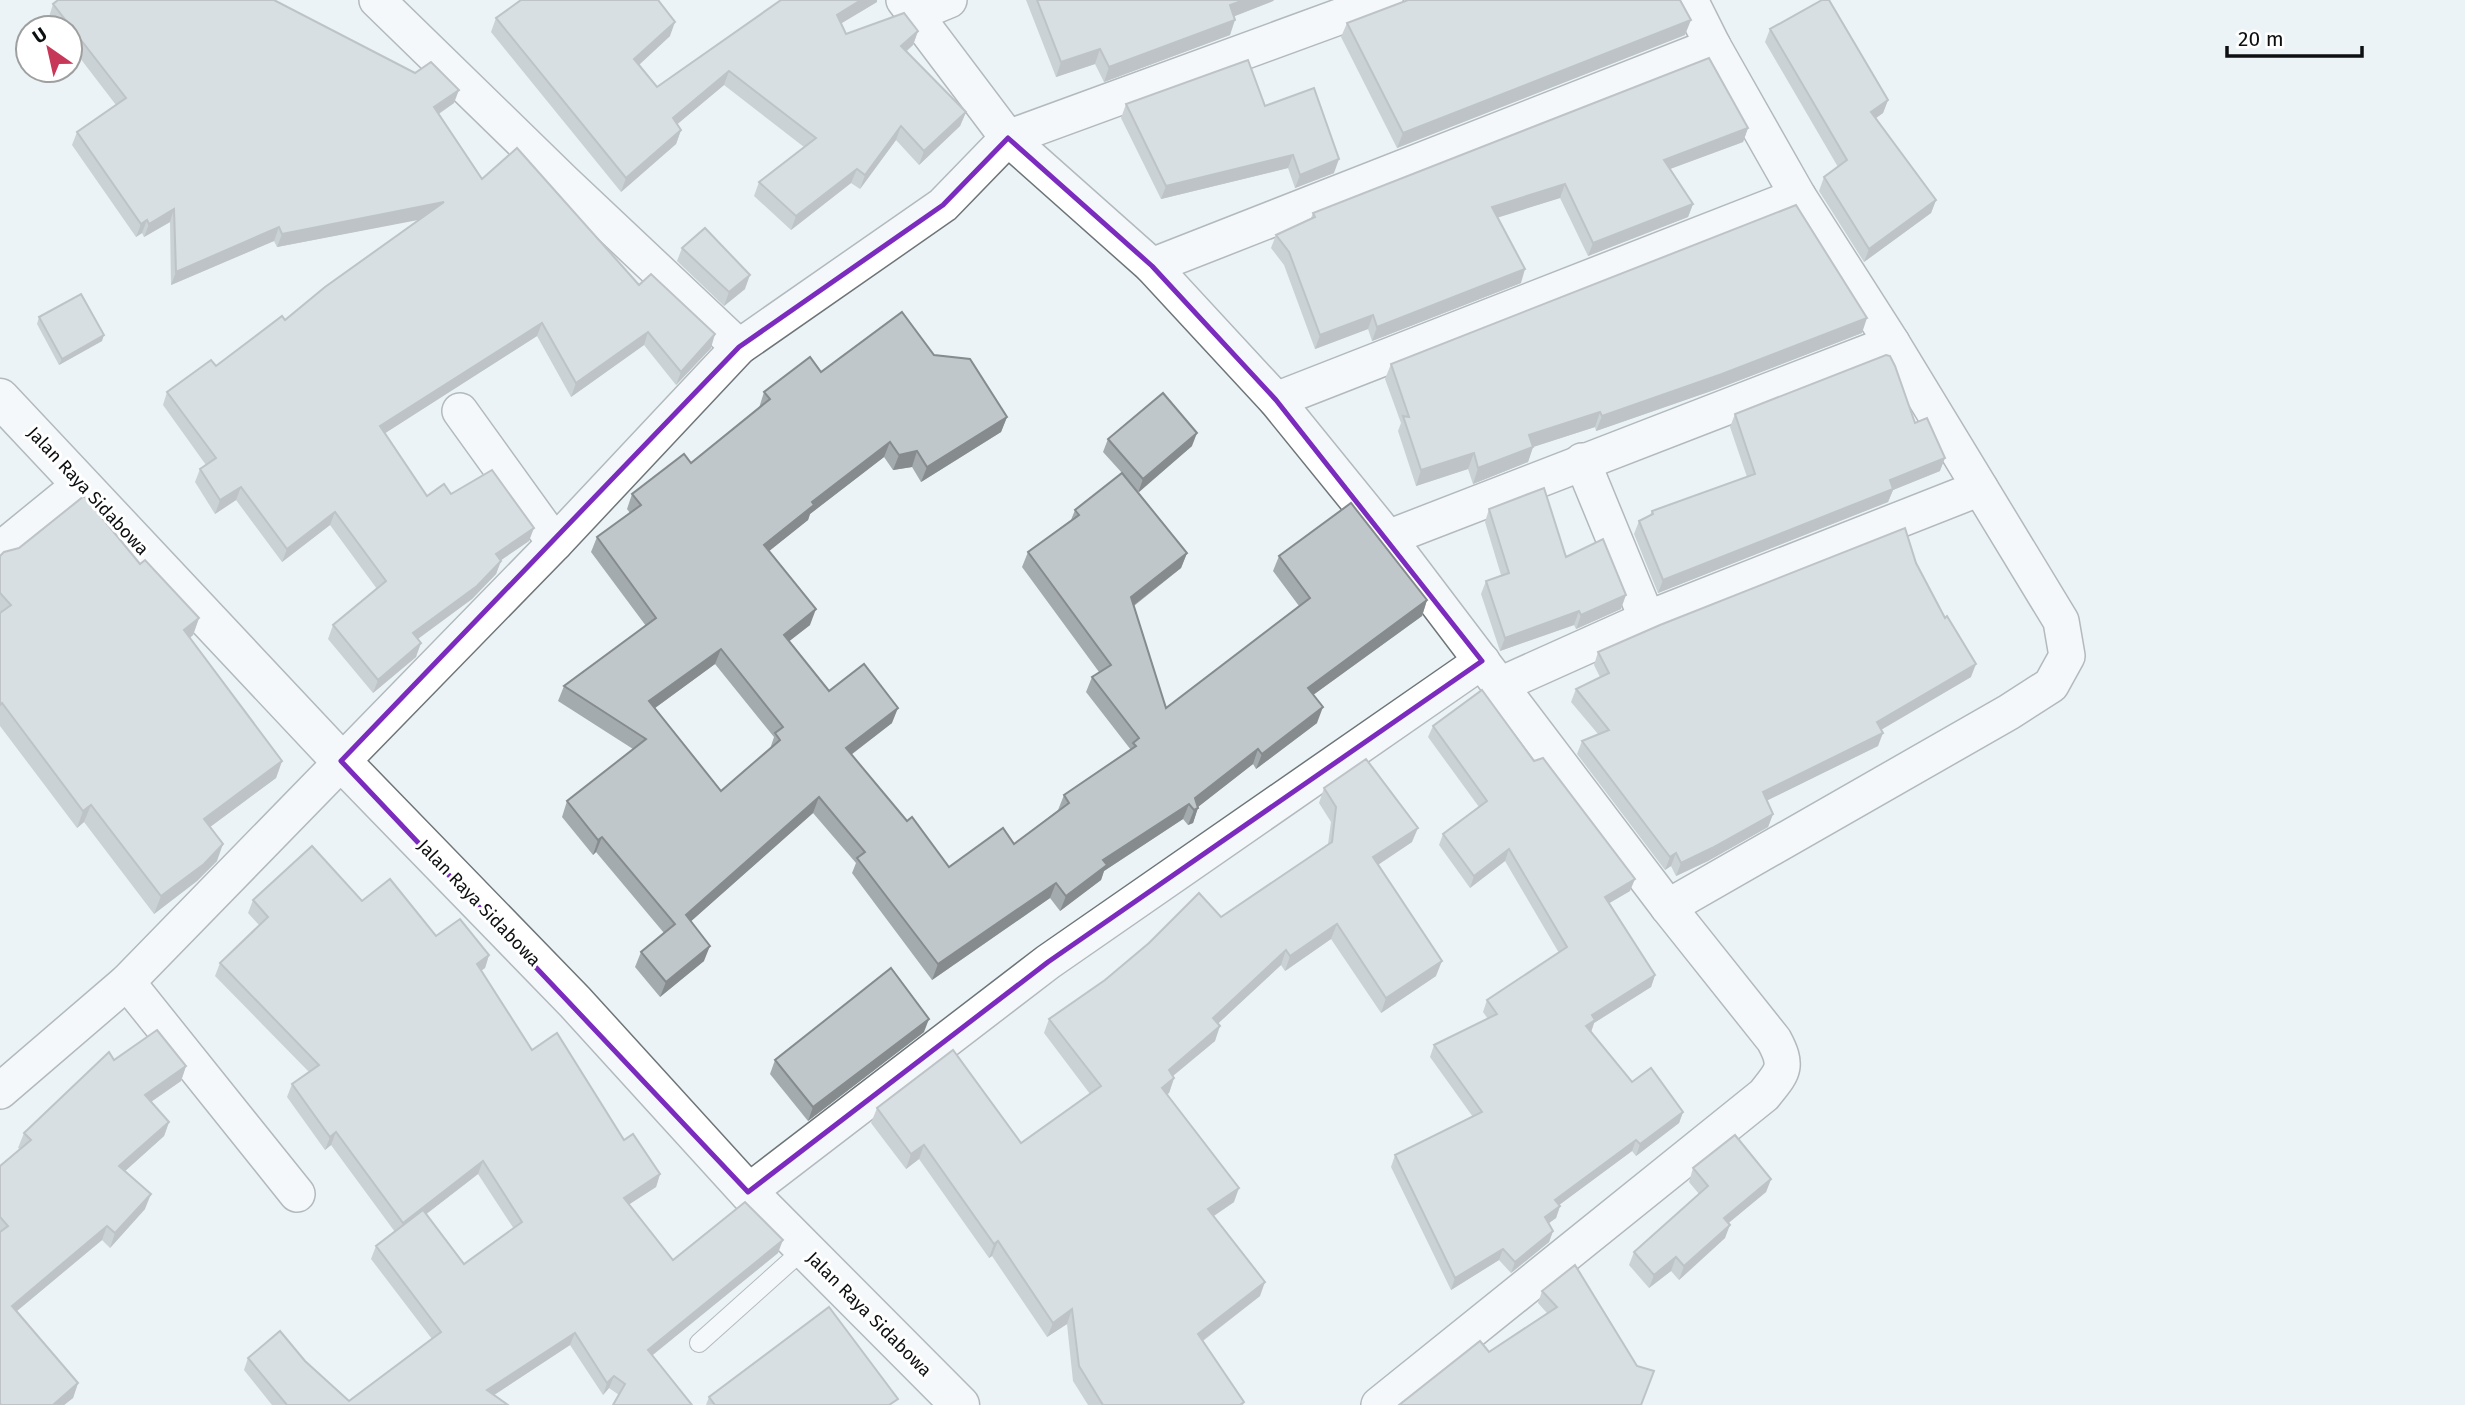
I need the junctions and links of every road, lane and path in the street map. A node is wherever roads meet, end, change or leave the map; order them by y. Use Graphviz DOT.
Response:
graph roads {
  1 [pos="377,0"];
  2 [pos="949,0"];
  3 [pos="1385,0"];
  4 [pos="1690,0"];
  5 [pos="909,7"];
  6 [pos="1713,46"];
  7 [pos="1008,138"];
  8 [pos="1798,196"];
  9 [pos="1152,266"];
  10 [pos="1892,343"];
  11 [pos="739,347"];
  12 [pos="0,398"];
  13 [pos="1276,400"];
  14 [pos="460,411"];
  15 [pos="1582,461"];
  16 [pos="81,484"];
  17 [pos="1980,488"];
  18 [pos="1388,538"];
  19 [pos="555,543"];
  20 [pos="0,550"];
  21 [pos="1647,619"];
  22 [pos="1491,673"];
  23 [pos="341,761"];
  24 [pos="1668,907"];
  25 [pos="127,982"];
  26 [pos="0,1091"];
  27 [pos="748,1192"];
  28 [pos="297,1194"];
  29 [pos="804,1249"];
  30 [pos="699,1343"];
  31 [pos="960,1405"];
  32 [pos="1379,1405"];
  1 -- 11 [label="street"];
  2 -- 5 [label="street"];
  3 -- 7 [label="street"];
  4 -- 6 [label="street"];
  5 -- 7 [label="street"];
  6 -- 8 [label="street"];
  6 -- 9 [label="street"];
  7 -- 9 [label="street"];
  7 -- 11 [label="street"];
  8 -- 10 [label="street"];
  8 -- 13 [label="street"];
  9 -- 13 [label="street"];
  10 -- 15 [label="street"];
  10 -- 17 [label="street"];
  11 -- 19 [label="street"];
  12 -- 16 [label="highway, Jalan Raya Sidabowa"];
  13 -- 18 [label="street"];
  14 -- 19 [label="street"];
  15 -- 18 [label="street"];
  15 -- 21 [label="street"];
  16 -- 20 [label="street"];
  16 -- 23 [label="highway, Jalan Raya Sidabowa"];
  17 -- 21 [label="street"];
  17 -- 24 [label="street"];
  18 -- 22 [label="street"];
  19 -- 23 [label="street"];
  21 -- 22 [label="street"];
  22 -- 24 [label="street"];
  22 -- 27 [label="street"];
  23 -- 25 [label="street"];
  23 -- 27 [label="highway, Jalan Raya Sidabowa"];
  24 -- 32 [label="street"];
  25 -- 26 [label="street"];
  25 -- 28 [label="street"];
  27 -- 29 [label="highway, Jalan Raya Sidabowa"];
  29 -- 30 [label="lane"];
  29 -- 31 [label="highway, Jalan Raya Sidabowa"];
}
